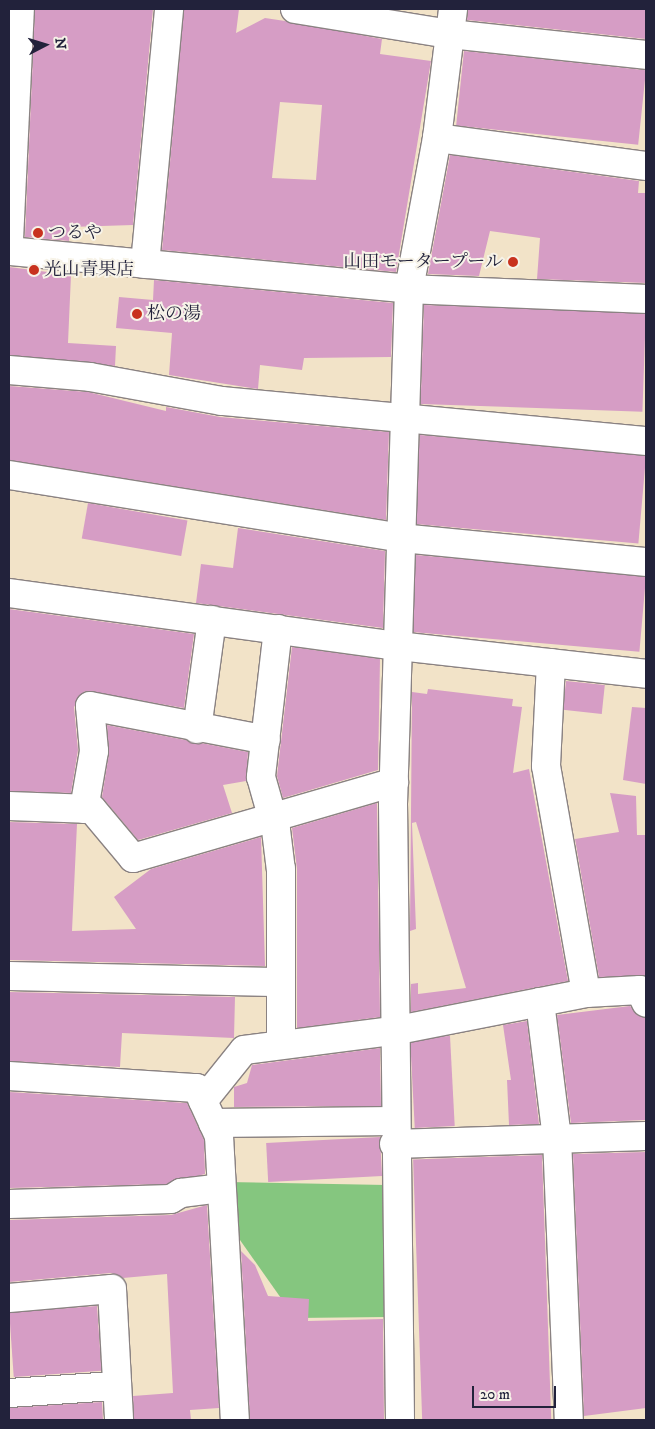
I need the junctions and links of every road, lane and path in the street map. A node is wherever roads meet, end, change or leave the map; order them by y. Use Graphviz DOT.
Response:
graph roads {
  1 [pos="20,9"];
  2 [pos="169,9"];
  3 [pos="294,9"];
  4 [pos="451,21"];
  5 [pos="646,55"];
  6 [pos="437,138"];
  7 [pos="646,166"];
  8 [pos="9,240"];
  9 [pos="9,251"];
  10 [pos="145,264"];
  11 [pos="409,289"];
  12 [pos="646,299"];
  13 [pos="9,370"];
  14 [pos="404,421"];
  15 [pos="646,440"];
  16 [pos="9,475"];
  17 [pos="401,538"];
  18 [pos="646,562"];
  19 [pos="9,593"];
  20 [pos="212,620"];
  21 [pos="278,629"];
  22 [pos="398,646"];
  23 [pos="551,663"];
  24 [pos="646,674"];
  25 [pos="197,729"];
  26 [pos="266,740"];
  27 [pos="394,782"];
  28 [pos="9,806"];
  29 [pos="84,809"];
  30 [pos="272,817"];
  31 [pos="9,976"];
  32 [pos="281,982"];
  33 [pos="586,993"];
  34 [pos="540,1002"];
  35 [pos="646,1002"];
  36 [pos="393,1031"];
  37 [pos="280,1043"];
  38 [pos="9,1076"];
  39 [pos="208,1112"];
  40 [pos="394,1132"];
  41 [pos="646,1136"];
  42 [pos="557,1138"];
  43 [pos="219,1188"];
  44 [pos="9,1204"];
  45 [pos="9,1298"];
  46 [pos="115,1386"];
  47 [pos="9,1393"];
  48 [pos="119,1420"];
  49 [pos="235,1420"];
  50 [pos="400,1420"];
  51 [pos="569,1420"];
  1 -- 8 [label="street"];
  2 -- 10 [label="street"];
  3 -- 4 [label="street"];
  4 -- 5 [label="street"];
  4 -- 6 [label="street"];
  6 -- 7 [label="street"];
  6 -- 11 [label="street"];
  9 -- 10 [label="street"];
  10 -- 11 [label="street"];
  11 -- 12 [label="street"];
  11 -- 14 [label="street"];
  13 -- 14 [label="street"];
  14 -- 15 [label="street"];
  14 -- 17 [label="street"];
  16 -- 17 [label="street"];
  17 -- 18 [label="street"];
  17 -- 22 [label="street"];
  19 -- 20 [label="street"];
  20 -- 21 [label="street"];
  20 -- 25 [label="street"];
  21 -- 22 [label="street"];
  21 -- 26 [label="street"];
  22 -- 23 [label="street"];
  22 -- 27 [label="street"];
  23 -- 24 [label="street"];
  23 -- 33 [label="street"];
  25 -- 26 [label="street"];
  25 -- 29 [label="street"];
  26 -- 30 [label="street"];
  27 -- 30 [label="street"];
  27 -- 36 [label="street"];
  28 -- 29 [label="street"];
  29 -- 30 [label="street"];
  30 -- 32 [label="street"];
  31 -- 32 [label="street"];
  32 -- 37 [label="street"];
  33 -- 34 [label="street"];
  33 -- 35 [label="street"];
  34 -- 36 [label="street"];
  34 -- 42 [label="street"];
  36 -- 37 [label="street"];
  36 -- 40 [label="street"];
  37 -- 39 [label="street"];
  38 -- 39 [label="street"];
  39 -- 40 [label="street"];
  39 -- 43 [label="street"];
  40 -- 42 [label="street"];
  40 -- 50 [label="street"];
  41 -- 42 [label="street"];
  42 -- 51 [label="street"];
  43 -- 44 [label="street"];
  43 -- 49 [label="street"];
  45 -- 46 [label="street"];
  46 -- 47 [label="street"];
  46 -- 48 [label="street"];
}
